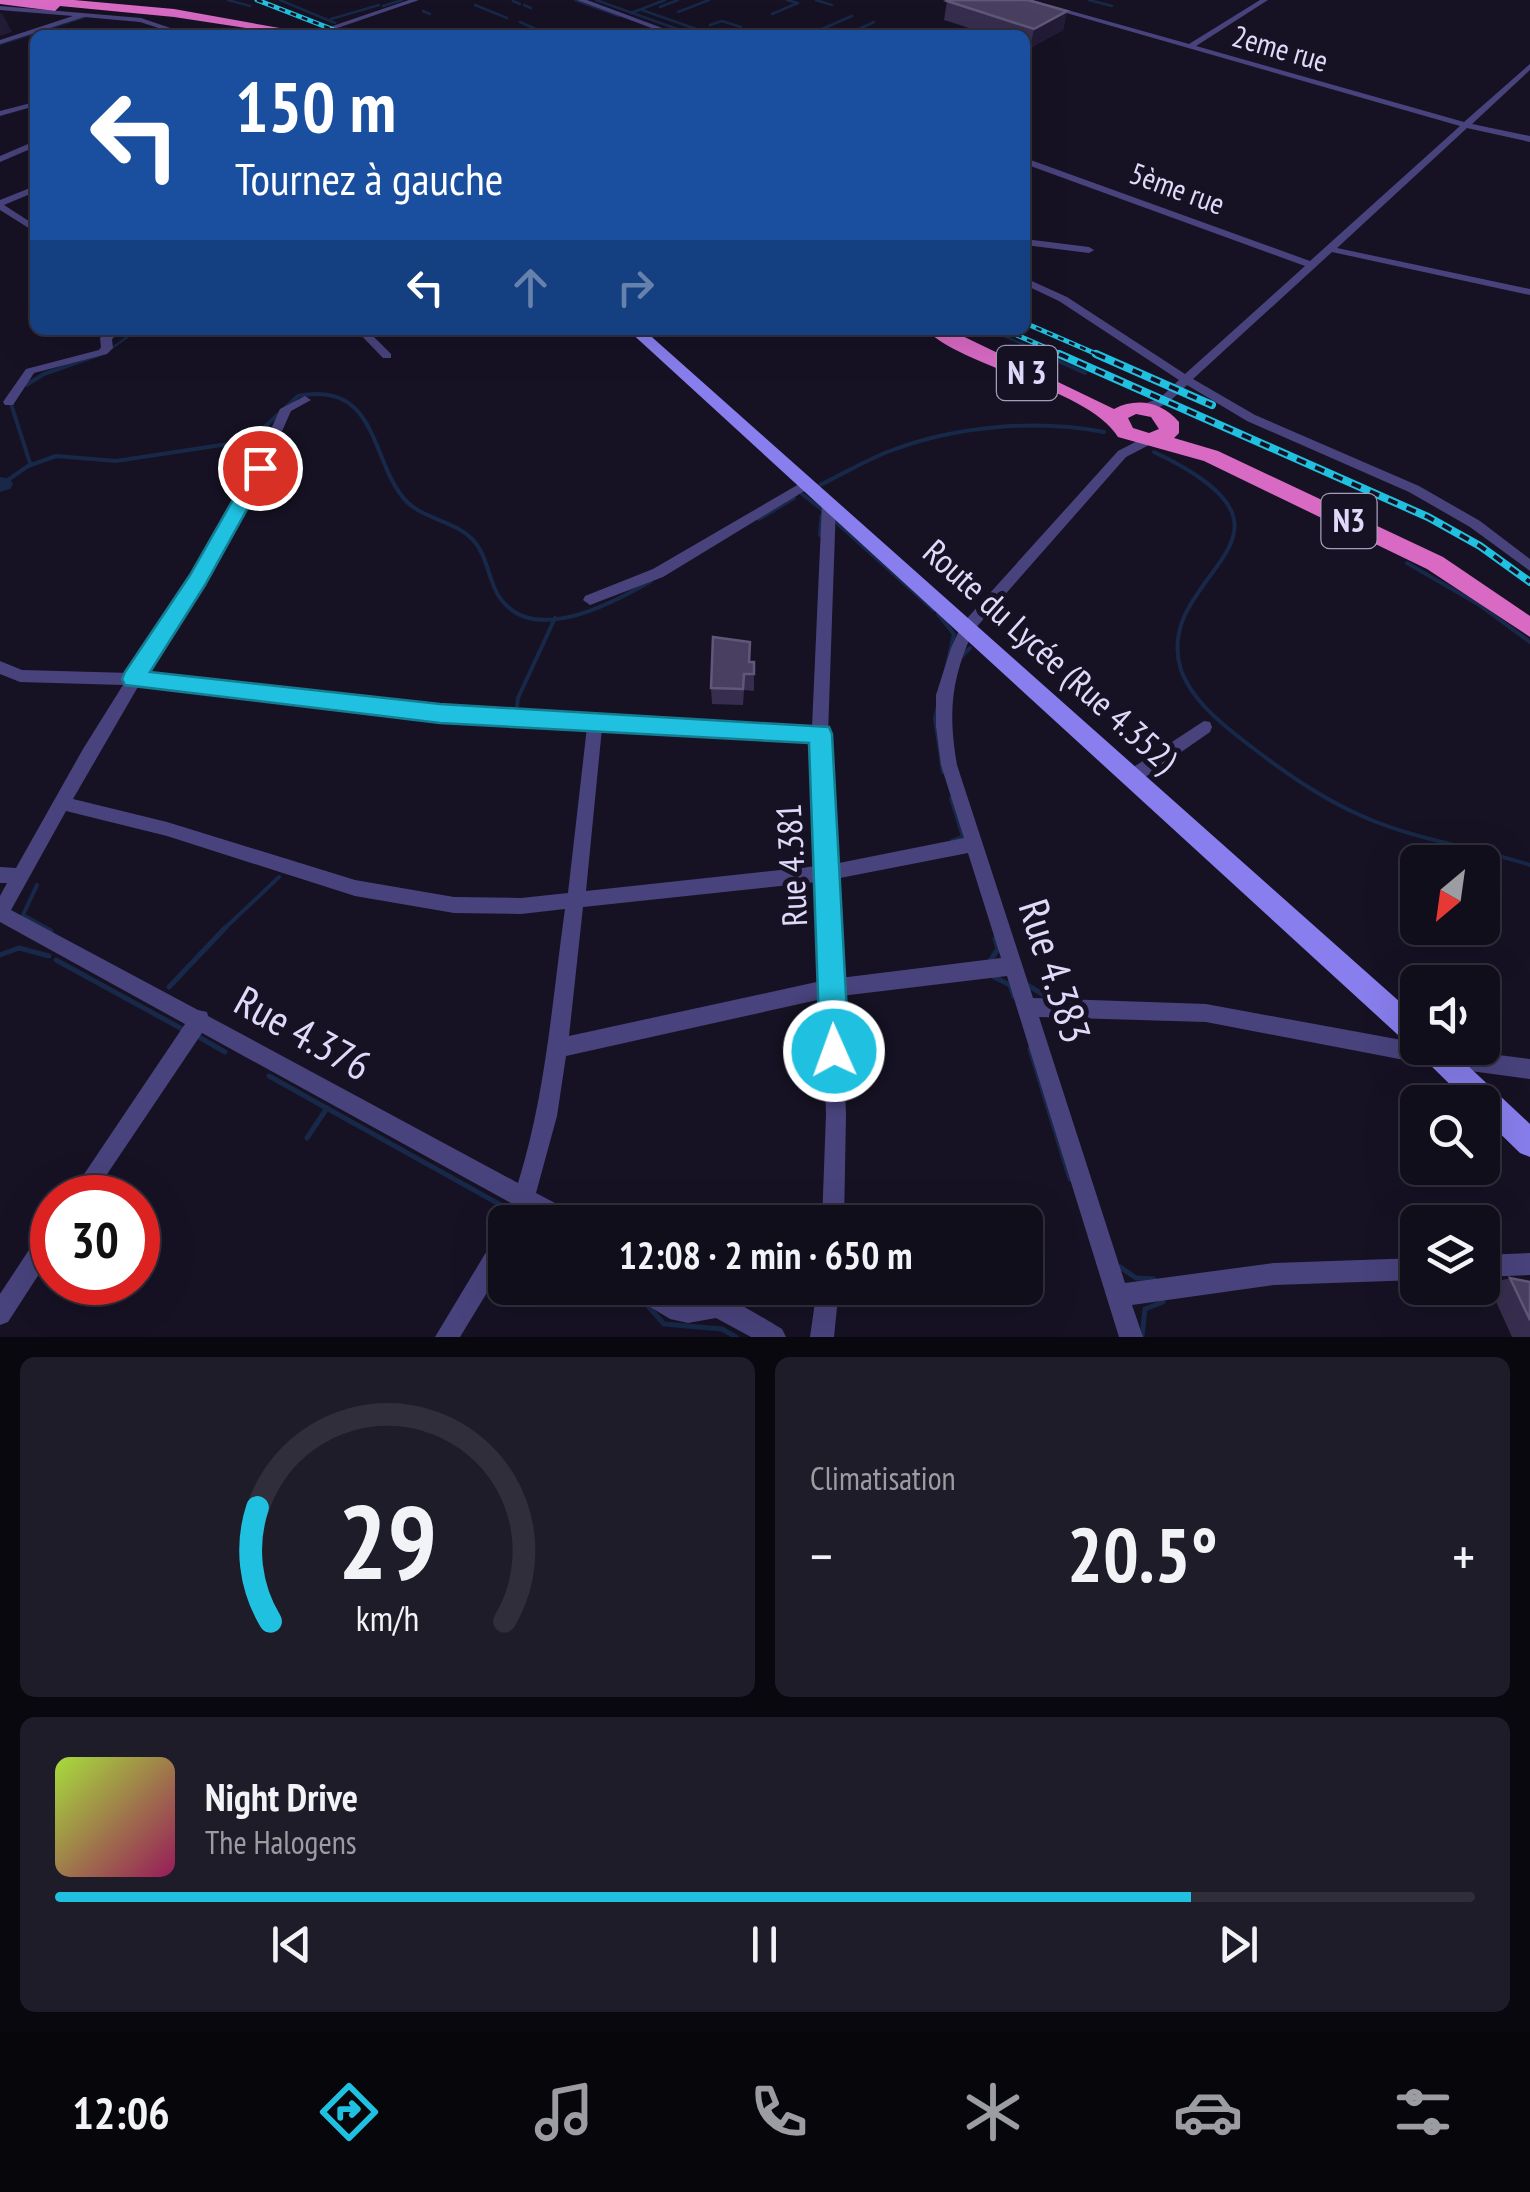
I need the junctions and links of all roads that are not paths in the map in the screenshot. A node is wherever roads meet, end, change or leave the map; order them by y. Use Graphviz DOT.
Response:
graph roads {
  1 [pos="38,0"];
  2 [pos="416,0"];
  3 [pos="580,0"];
  4 [pos="1024,0"];
  5 [pos="1265,0"];
  6 [pos="0,5"];
  7 [pos="85,14"];
  8 [pos="36,30"];
  9 [pos="171,30"];
  10 [pos="229,30"];
  11 [pos="267,30"];
  12 [pos="326,30"];
  13 [pos="663,30"];
  14 [pos="30,32"];
  15 [pos="0,42"];
  16 [pos="1190,47"];
  17 [pos="1530,66"];
  18 [pos="30,105"];
  19 [pos="0,114"];
  20 [pos="1466,125"];
  21 [pos="1530,139"];
  22 [pos="30,146"];
  23 [pos="0,159"];
  24 [pos="1030,163"];
  25 [pos="30,191"];
  26 [pos="0,205"];
  27 [pos="30,225"];
  28 [pos="1030,243"];
  29 [pos="1330,249"];
  30 [pos="1089,250"];
  31 [pos="1312,265"];
  32 [pos="1030,283"];
  33 [pos="1530,292"];
  34 [pos="110,335"];
  35 [pos="366,335"];
  36 [pos="641,335"];
  37 [pos="946,335"];
  38 [pos="963,335"];
  39 [pos="386,356"];
  40 [pos="1186,380"];
  41 [pos="305,400"];
  42 [pos="9,402"];
  43 [pos="1120,420"];
  44 [pos="1158,422"];
  45 [pos="1122,454"];
  46 [pos="806,484"];
  47 [pos="829,504"];
  48 [pos="1530,566"];
  49 [pos="590,600"];
  50 [pos="1530,617"];
  51 [pos="968,628"];
  52 [pos="1530,628"];
  53 [pos="0,667"];
  54 [pos="134,679"];
  55 [pos="595,720"];
  56 [pos="1204,728"];
  57 [pos="820,734"];
  58 [pos="1132,777"];
  59 [pos="61,804"];
  60 [pos="974,844"];
  61 [pos="827,873"];
  62 [pos="0,874"];
  63 [pos="22,876"];
  64 [pos="577,900"];
  65 [pos="0,913"];
  66 [pos="1012,966"];
  67 [pos="832,988"];
  68 [pos="1028,1007"];
  69 [pos="200,1019"];
  70 [pos="1400,1020"];
  71 [pos="1400,1046"];
  72 [pos="559,1048"];
  73 [pos="1500,1064"];
  74 [pos="1449,1065"];
  75 [pos="1530,1069"];
  76 [pos="1530,1143"];
  77 [pos="94,1175"];
  78 [pos="524,1199"];
  79 [pos="521,1205"];
  80 [pos="535,1205"];
  81 [pos="834,1205"];
  82 [pos="1530,1264"];
  83 [pos="1500,1265"];
  84 [pos="30,1268"];
  85 [pos="488,1270"];
  86 [pos="1400,1270"];
  87 [pos="1119,1295"];
  88 [pos="667,1305"];
  89 [pos="705,1305"];
  90 [pos="726,1305"];
  91 [pos="826,1305"];
  92 [pos="0,1314"];
  93 [pos="448,1337"];
  94 [pos="774,1337"];
  95 [pos="822,1337"];
  96 [pos="1131,1337"];
  1 -- 11 [label="highway"];
  2 -- 12 [label="street"];
  3 -- 13 [label="street"];
  4 -- 16 [label="street, 2eme rue"];
  5 -- 16 [label="street"];
  6 -- 7 [label="street"];
  6 -- 10 [label="highway"];
  7 -- 8 [label="street"];
  7 -- 9 [label="street"];
  14 -- 15 [label="street"];
  16 -- 20 [label="street, 2eme rue"];
  17 -- 20 [label="street"];
  18 -- 19 [label="street"];
  20 -- 21 [label="street, 2eme rue"];
  20 -- 29 [label="street"];
  22 -- 23 [label="street"];
  24 -- 31 [label="street, 5ème rue"];
  25 -- 26 [label="street"];
  26 -- 27 [label="street"];
  28 -- 30 [label="street"];
  29 -- 31 [label="street"];
  29 -- 33 [label="street"];
  31 -- 40 [label="street"];
  32 -- 40 [label="street"];
  34 -- 42 [label="street"];
  35 -- 39 [label="street"];
  36 -- 46 [label="main road, Route du Lycée (Rue 4.352)"];
  37 -- 43 [label="highway, N 3"];
  38 -- 43 [label="highway"];
  40 -- 44 [label="street"];
  40 -- 48 [label="street"];
  41 -- 54 [label="street"];
  43 -- 44 [label="highway"];
  43 -- 44 [label="highway"];
  43 -- 45 [label="street"];
  44 -- 45 [label="street"];
  44 -- 50 [label="highway, N3"];
  44 -- 52 [label="highway, N3"];
  45 -- 51 [label="street, Rue 4.383"];
  46 -- 47 [label="main road, Route du Lycée (Rue 4.352)"];
  46 -- 49 [label="street"];
  47 -- 51 [label="main road, Route du Lycée (Rue 4.352)"];
  47 -- 57 [label="street, Rue 4.381"];
  51 -- 58 [label="main road, Route du Lycée (Rue 4.352)"];
  51 -- 60 [label="street, Rue 4.383"];
  53 -- 54 [label="street"];
  54 -- 55 [label="street"];
  54 -- 59 [label="street"];
  55 -- 57 [label="street"];
  55 -- 64 [label="street"];
  56 -- 58 [label="street"];
  57 -- 61 [label="street, Rue 4.381"];
  58 -- 70 [label="main road, Route du Lycée (Rue 4.352)"];
  59 -- 63 [label="street"];
  59 -- 64 [label="street"];
  60 -- 61 [label="street"];
  60 -- 66 [label="street, Rue 4.383"];
  61 -- 64 [label="street"];
  61 -- 67 [label="street, Rue 4.381"];
  62 -- 63 [label="street"];
  63 -- 65 [label="street"];
  64 -- 72 [label="street"];
  65 -- 69 [label="street, Rue 4.376"];
  66 -- 67 [label="street"];
  66 -- 68 [label="street, Rue 4.383"];
  67 -- 72 [label="street"];
  67 -- 81 [label="street, Rue 4.381"];
  68 -- 71 [label="street"];
  68 -- 87 [label="street, Rue 4.383"];
  69 -- 77 [label="street"];
  69 -- 78 [label="street, Rue 4.376"];
  72 -- 78 [label="street"];
  73 -- 75 [label="street"];
  74 -- 76 [label="main road"];
  78 -- 79 [label="street"];
  78 -- 80 [label="street, Rue 4.376"];
  82 -- 83 [label="street"];
  84 -- 92 [label="street"];
  85 -- 93 [label="street"];
  86 -- 87 [label="street"];
  87 -- 96 [label="street, Rue 4.383"];
  88 -- 89 [label="street"];
  90 -- 94 [label="street"];
  91 -- 95 [label="street"];
}
